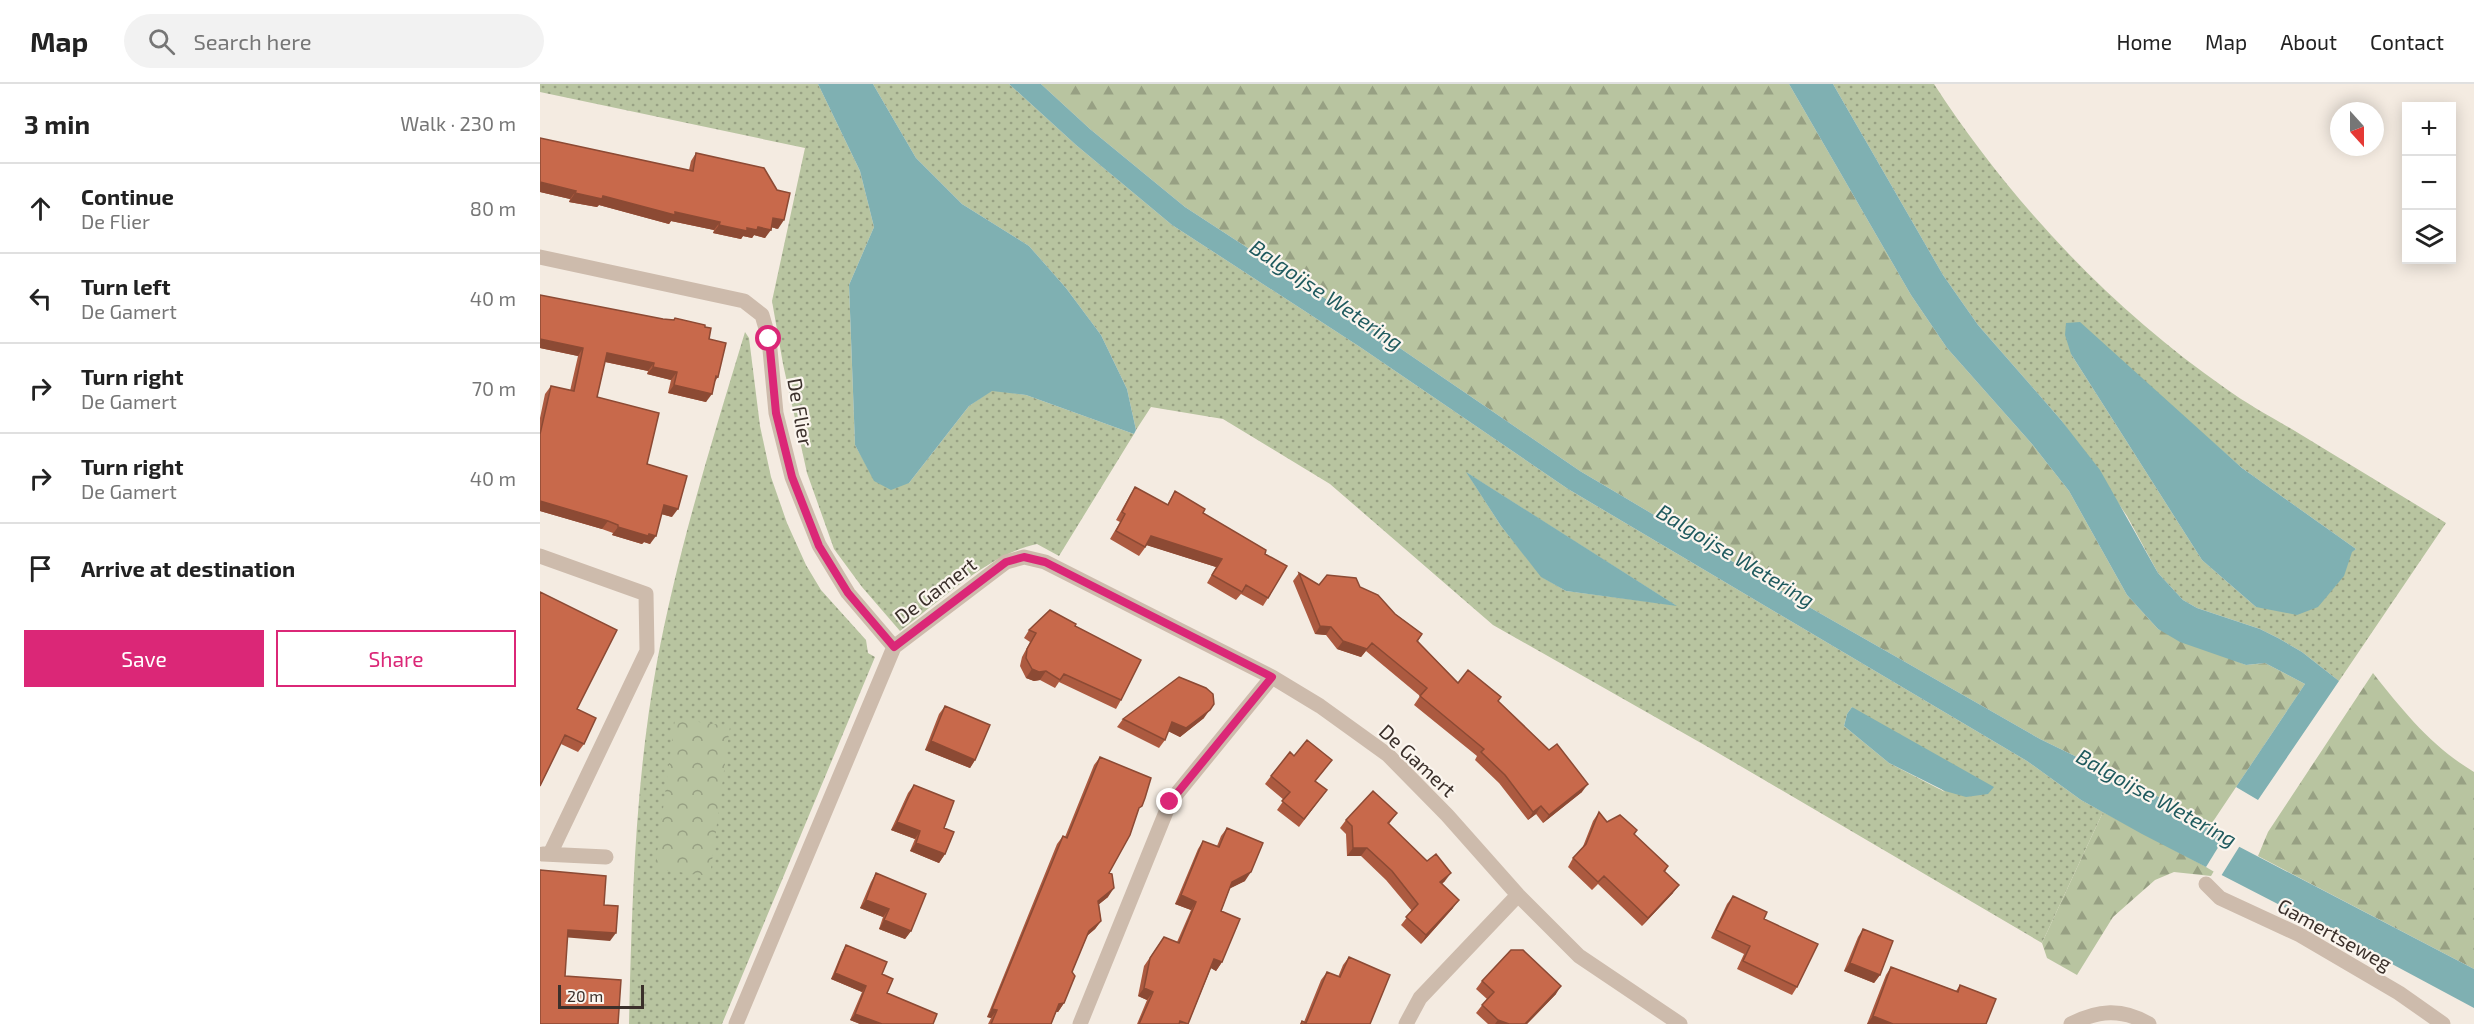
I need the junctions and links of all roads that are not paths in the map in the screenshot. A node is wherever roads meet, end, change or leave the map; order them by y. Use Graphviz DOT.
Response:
graph roads {
  1 [pos="540,257"];
  2 [pos="540,556"];
  3 [pos="894,647"];
  4 [pos="1272,677"];
  5 [pos="545,854"];
  6 [pos="606,857"];
  7 [pos="2206,884"];
  8 [pos="1518,895"];
  9 [pos="736,1024"];
  10 [pos="1080,1024"];
  11 [pos="1406,1024"];
  12 [pos="1680,1024"];
  13 [pos="2071,1024"];
  14 [pos="2149,1024"];
  15 [pos="2443,1024"];
  1 -- 3 [label="street, De Flier"];
  2 -- 5 [label="street"];
  3 -- 4 [label="street, De Gamert"];
  3 -- 9 [label="street, De Gamert"];
  4 -- 8 [label="street, De Gamert"];
  4 -- 10 [label="street"];
  5 -- 6 [label="street"];
  7 -- 15 [label="street, Gamertseweg"];
  8 -- 11 [label="street"];
  8 -- 12 [label="street, De Gamert"];
  13 -- 14 [label="street"];
}
